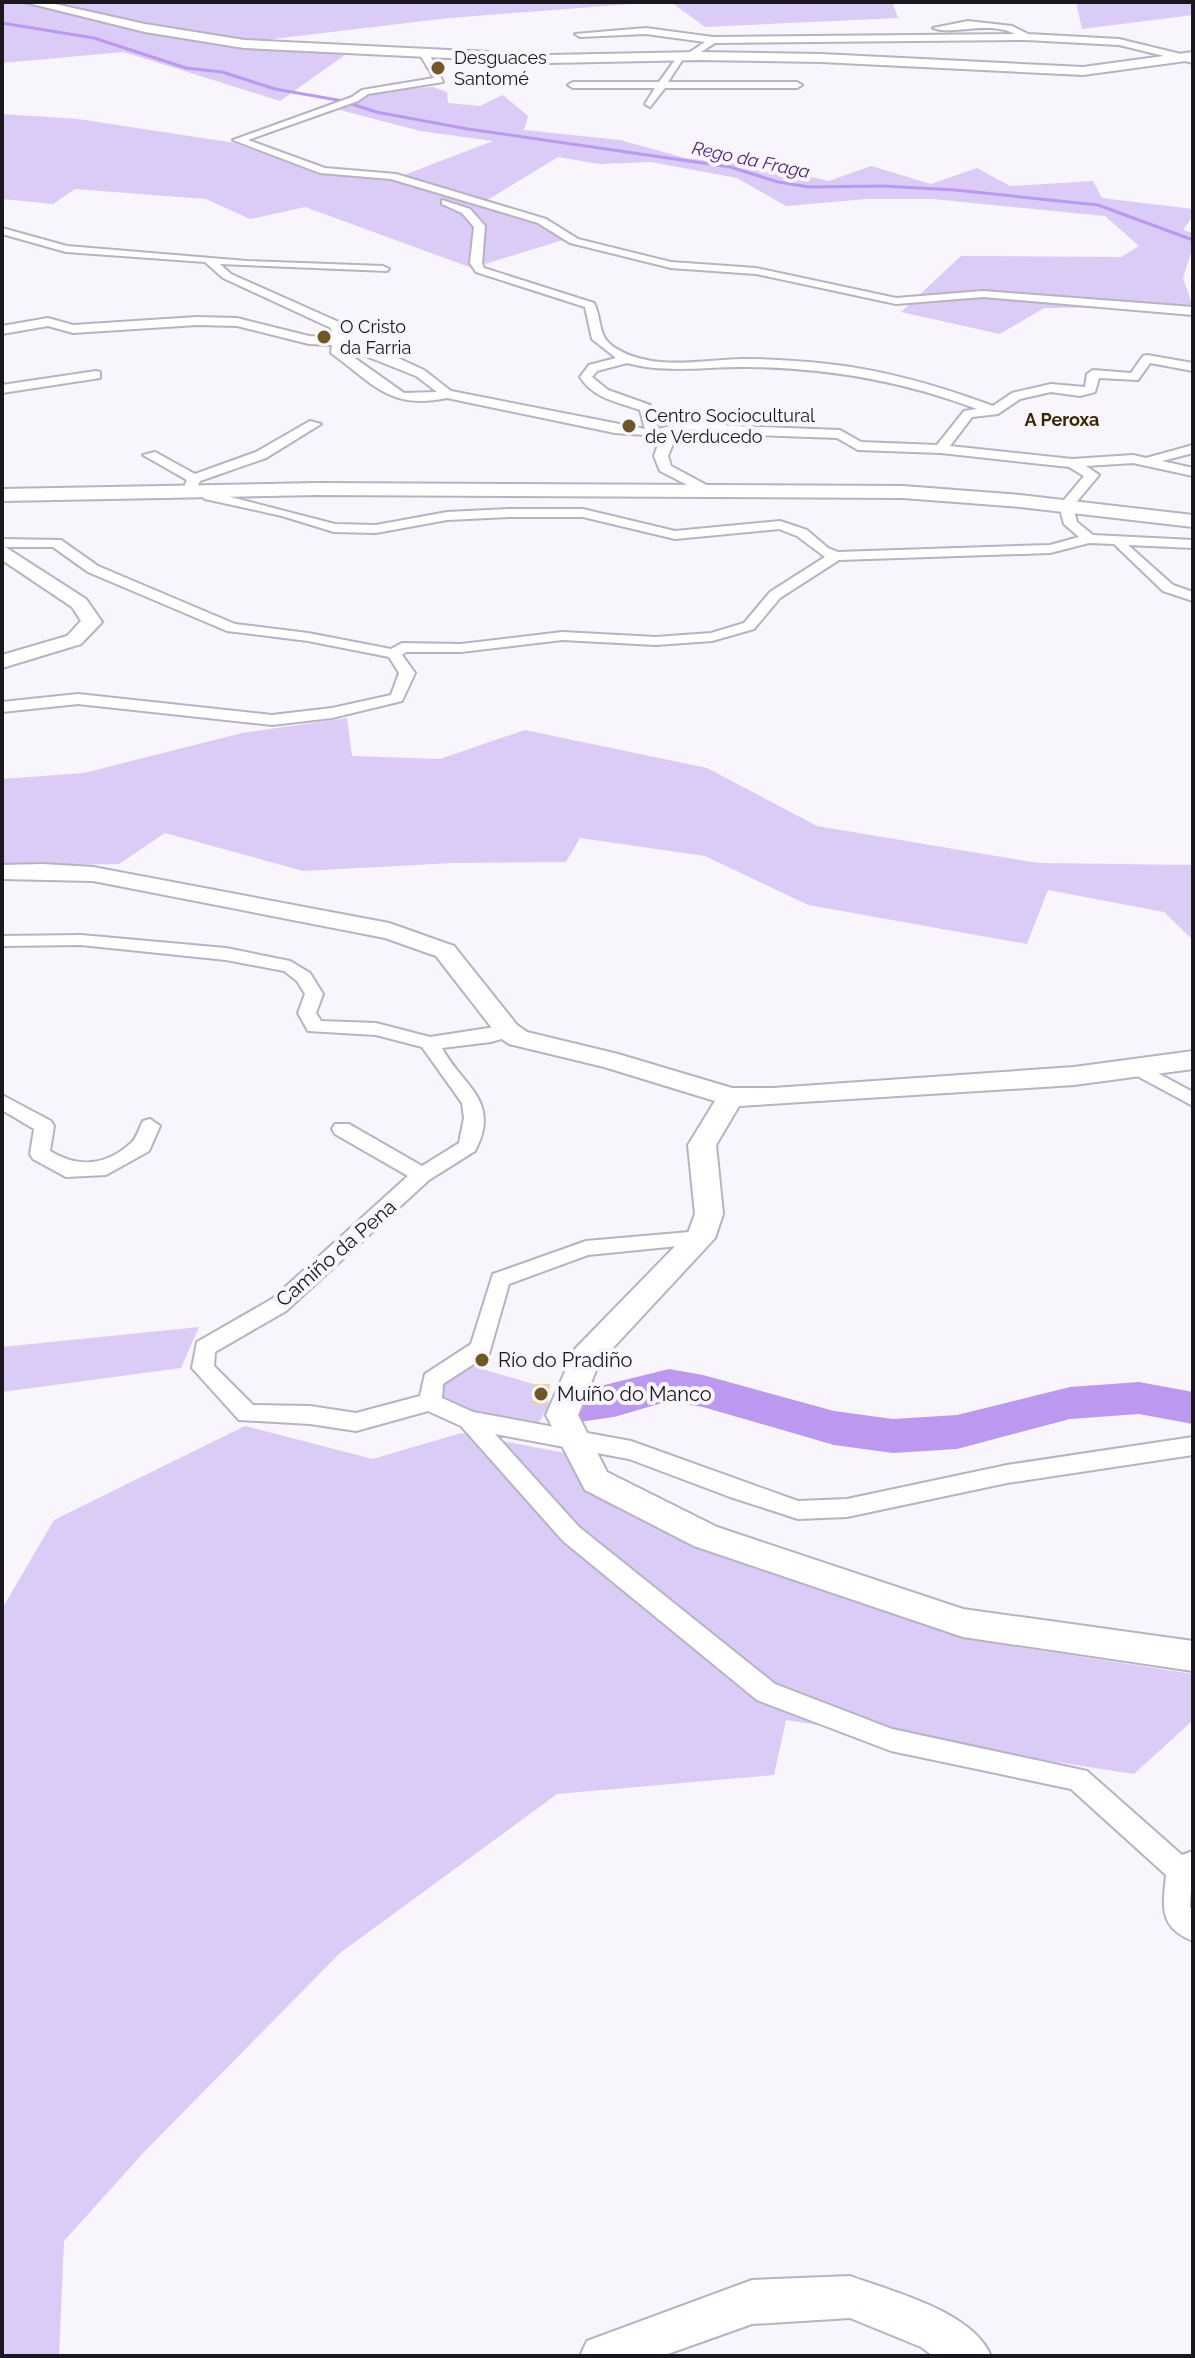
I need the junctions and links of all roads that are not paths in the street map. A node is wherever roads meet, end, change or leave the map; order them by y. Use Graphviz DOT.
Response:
graph roads {
  1 [pos="30,2"];
  2 [pos="580,34"];
  3 [pos="674,35"];
  4 [pos="868,37"];
  5 [pos="1026,37"];
  6 [pos="713,40"];
  7 [pos="424,53"];
  8 [pos="681,56"];
  9 [pos="1192,60"];
  10 [pos="662,84"];
  11 [pos="573,85"];
  12 [pos="797,85"];
  13 [pos="650,104"];
  14 [pos="392,176"];
  15 [pos="2,231"];
  16 [pos="208,259"];
  17 [pos="383,269"];
  18 [pos="1193,311"];
  19 [pos="2,330"];
  20 [pos="340,342"];
  21 [pos="627,359"];
  22 [pos="1193,367"];
  23 [pos="96,375"];
  24 [pos="2,389"];
  25 [pos="447,394"];
  26 [pos="994,411"];
  27 [pos="315,424"];
  28 [pos="660,433"];
  29 [pos="941,449"];
  30 [pos="1193,449"];
  31 [pos="150,455"];
  32 [pos="1143,462"];
  33 [pos="1072,463"];
  34 [pos="1193,472"];
  35 [pos="195,487"];
  36 [pos="709,492"];
  37 [pos="2,495"];
  38 [pos="1066,506"];
  39 [pos="1193,521"];
  40 [pos="1089,539"];
  41 [pos="1120,542"];
  42 [pos="2,543"];
  43 [pos="1193,544"];
  44 [pos="2,551"];
  45 [pos="836,556"];
  46 [pos="1193,597"];
  47 [pos="394,654"];
  48 [pos="2,662"];
  49 [pos="2,707"];
  50 [pos="2,872"];
  51 [pos="2,941"];
  52 [pos="508,1031"];
  53 [pos="430,1043"];
  54 [pos="1193,1060"];
  55 [pos="1135,1067"];
  56 [pos="731,1097"];
  57 [pos="1193,1100"];
  58 [pos="2,1101"];
  59 [pos="150,1126"];
  60 [pos="342,1129"];
  61 [pos="422,1175"];
  62 [pos="701,1238"];
  63 [pos="430,1402"];
  64 [pos="469,1420"];
  65 [pos="575,1442"];
  66 [pos="1193,1446"];
  67 [pos="1193,1656"];
  68 [pos="1186,1866"];
  69 [pos="1193,1928"];
  70 [pos="602,2356"];
  71 [pos="969,2356"];
  1 -- 7 [label="street"];
  2 -- 3 [label="street"];
  3 -- 6 [label="street"];
  3 -- 8 [label="street"];
  4 -- 5 [label="street"];
  4 -- 5 [label="street"];
  4 -- 6 [label="street"];
  5 -- 9 [label="street"];
  6 -- 8 [label="street"];
  7 -- 8 [label="street"];
  7 -- 14 [label="street"];
  8 -- 9 [label="street"];
  8 -- 10 [label="street"];
  10 -- 11 [label="street"];
  10 -- 12 [label="street"];
  10 -- 13 [label="street"];
  14 -- 18 [label="street"];
  14 -- 21 [label="street"];
  15 -- 16 [label="street"];
  16 -- 17 [label="street"];
  16 -- 20 [label="street"];
  19 -- 20 [label="street"];
  20 -- 25 [label="street"];
  20 -- 25 [label="street"];
  21 -- 26 [label="street"];
  21 -- 28 [label="street"];
  22 -- 26 [label="street"];
  23 -- 24 [label="street"];
  25 -- 28 [label="street"];
  26 -- 29 [label="street"];
  27 -- 35 [label="street"];
  28 -- 29 [label="street"];
  28 -- 36 [label="street"];
  29 -- 33 [label="street"];
  30 -- 32 [label="street"];
  31 -- 35 [label="street"];
  32 -- 33 [label="street"];
  32 -- 34 [label="street"];
  33 -- 38 [label="street"];
  35 -- 36 [label="street"];
  35 -- 37 [label="street"];
  35 -- 45 [label="street"];
  36 -- 38 [label="street"];
  38 -- 39 [label="street"];
  38 -- 40 [label="street"];
  40 -- 41 [label="street"];
  40 -- 45 [label="street"];
  41 -- 43 [label="street"];
  41 -- 46 [label="street"];
  42 -- 47 [label="street"];
  44 -- 48 [label="street"];
  45 -- 47 [label="street"];
  47 -- 49 [label="street"];
  50 -- 52 [label="street"];
  51 -- 53 [label="street"];
  52 -- 53 [label="street"];
  52 -- 56 [label="street"];
  53 -- 61 [label="street, Camiño da Pena"];
  54 -- 55 [label="street"];
  55 -- 56 [label="street"];
  55 -- 57 [label="street"];
  56 -- 62 [label="street"];
  58 -- 59 [label="street"];
  60 -- 61 [label="street"];
  61 -- 63 [label="street, Camiño da Pena"];
  62 -- 63 [label="street"];
  62 -- 65 [label="street"];
  63 -- 64 [label="street"];
  64 -- 65 [label="street"];
  64 -- 68 [label="street"];
  65 -- 66 [label="street"];
  65 -- 67 [label="street"];
  68 -- 69 [label="street"];
  70 -- 71 [label="street"];
}
